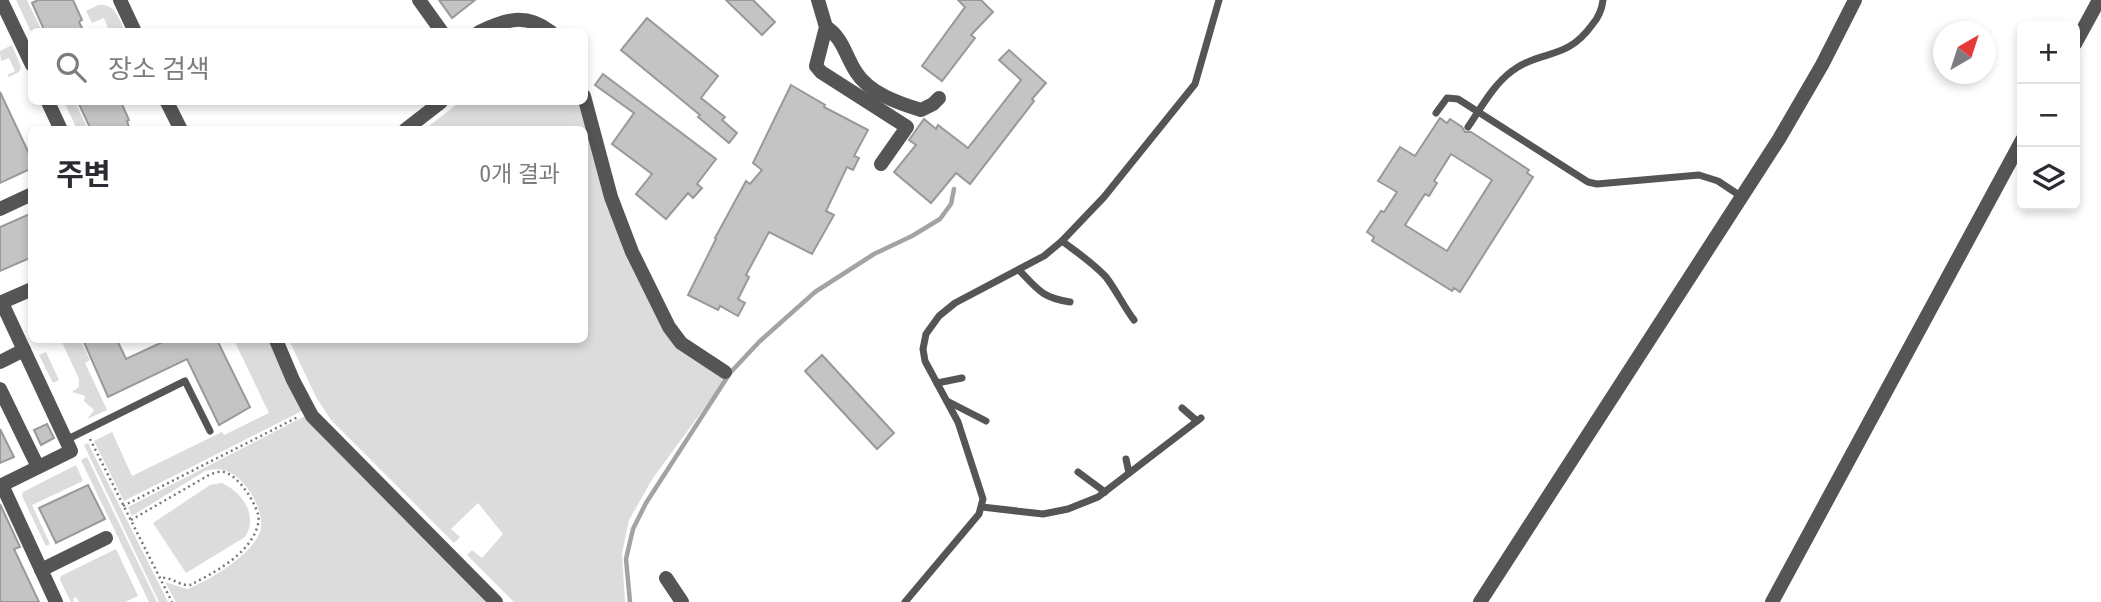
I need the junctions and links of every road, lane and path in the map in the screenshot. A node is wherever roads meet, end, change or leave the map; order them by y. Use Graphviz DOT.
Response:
graph roads {
  1 [pos="1,0"];
  2 [pos="120,0"];
  3 [pos="419,0"];
  4 [pos="818,0"];
  5 [pos="1219,0"];
  6 [pos="1603,0"];
  7 [pos="1856,0"];
  8 [pos="2099,0"];
  9 [pos="826,27"];
  10 [pos="133,28"];
  11 [pos="439,28"];
  12 [pos="488,28"];
  13 [pos="542,28"];
  14 [pos="2080,35"];
  15 [pos="28,57"];
  16 [pos="939,97"];
  17 [pos="49,105"];
  18 [pos="168,105"];
  19 [pos="437,105"];
  20 [pos="586,105"];
  21 [pos="1478,112"];
  22 [pos="1436,113"];
  23 [pos="59,126"];
  24 [pos="179,126"];
  25 [pos="410,126"];
  26 [pos="1468,127"];
  27 [pos="2019,147"];
  28 [pos="881,164"];
  29 [pos="28,196"];
  30 [pos="1742,197"];
  31 [pos="0,209"];
  32 [pos="1062,241"];
  33 [pos="1020,271"];
  34 [pos="28,291"];
  35 [pos="1070,302"];
  36 [pos="1,303"];
  37 [pos="1134,320"];
  38 [pos="277,343"];
  39 [pos="24,350"];
  40 [pos="0,362"];
  41 [pos="725,372"];
  42 [pos="962,378"];
  43 [pos="937,383"];
  44 [pos="0,389"];
  45 [pos="946,401"];
  46 [pos="1182,408"];
  47 [pos="309,411"];
  48 [pos="986,421"];
  49 [pos="85,430"];
  50 [pos="210,431"];
  51 [pos="65,440"];
  52 [pos="1126,458"];
  53 [pos="38,467"];
  54 [pos="1078,472"];
  55 [pos="1129,473"];
  56 [pos="1105,492"];
  57 [pos="123,506"];
  58 [pos="982,507"];
  59 [pos="131,520"];
  60 [pos="106,538"];
  61 [pos="41,570"];
  62 [pos="160,578"];
  63 [pos="666,578"];
  64 [pos="56,602"];
  65 [pos="172,602"];
  66 [pos="496,602"];
  67 [pos="682,602"];
  68 [pos="905,602"];
  69 [pos="1480,602"];
  70 [pos="1772,602"];
  1 -- 15 [label="street"];
  2 -- 10 [label="street"];
  3 -- 11 [label="street"];
  4 -- 9 [label="street"];
  5 -- 32 [label="lane"];
  6 -- 21 [label="lane"];
  7 -- 30 [label="street"];
  8 -- 14 [label="street"];
  9 -- 16 [label="street"];
  9 -- 28 [label="street"];
  12 -- 13 [label="street"];
  17 -- 23 [label="street"];
  18 -- 24 [label="street"];
  19 -- 25 [label="street"];
  20 -- 41 [label="street"];
  21 -- 22 [label="lane"];
  21 -- 26 [label="lane"];
  21 -- 30 [label="lane"];
  27 -- 70 [label="street"];
  29 -- 31 [label="street"];
  30 -- 69 [label="street"];
  32 -- 33 [label="lane"];
  32 -- 37 [label="lane"];
  33 -- 35 [label="lane"];
  33 -- 43 [label="lane"];
  34 -- 36 [label="street"];
  36 -- 39 [label="street"];
  38 -- 47 [label="street"];
  39 -- 40 [label="street"];
  39 -- 51 [label="street"];
  42 -- 43 [label="lane"];
  43 -- 45 [label="lane"];
  44 -- 53 [label="street"];
  45 -- 48 [label="lane"];
  45 -- 58 [label="lane"];
  46 -- 55 [label="lane"];
  47 -- 57 [label="path"];
  47 -- 66 [label="street"];
  49 -- 50 [label="lane"];
  49 -- 51 [label="lane"];
  49 -- 57 [label="path"];
  51 -- 53 [label="street"];
  52 -- 55 [label="lane"];
  53 -- 61 [label="street"];
  54 -- 56 [label="lane"];
  55 -- 56 [label="lane"];
  56 -- 58 [label="lane"];
  57 -- 59 [label="path"];
  58 -- 68 [label="lane"];
  59 -- 62 [label="path"];
  59 -- 62 [label="path"];
  60 -- 61 [label="street"];
  61 -- 64 [label="street"];
  62 -- 65 [label="path"];
  63 -- 67 [label="street"];
}
